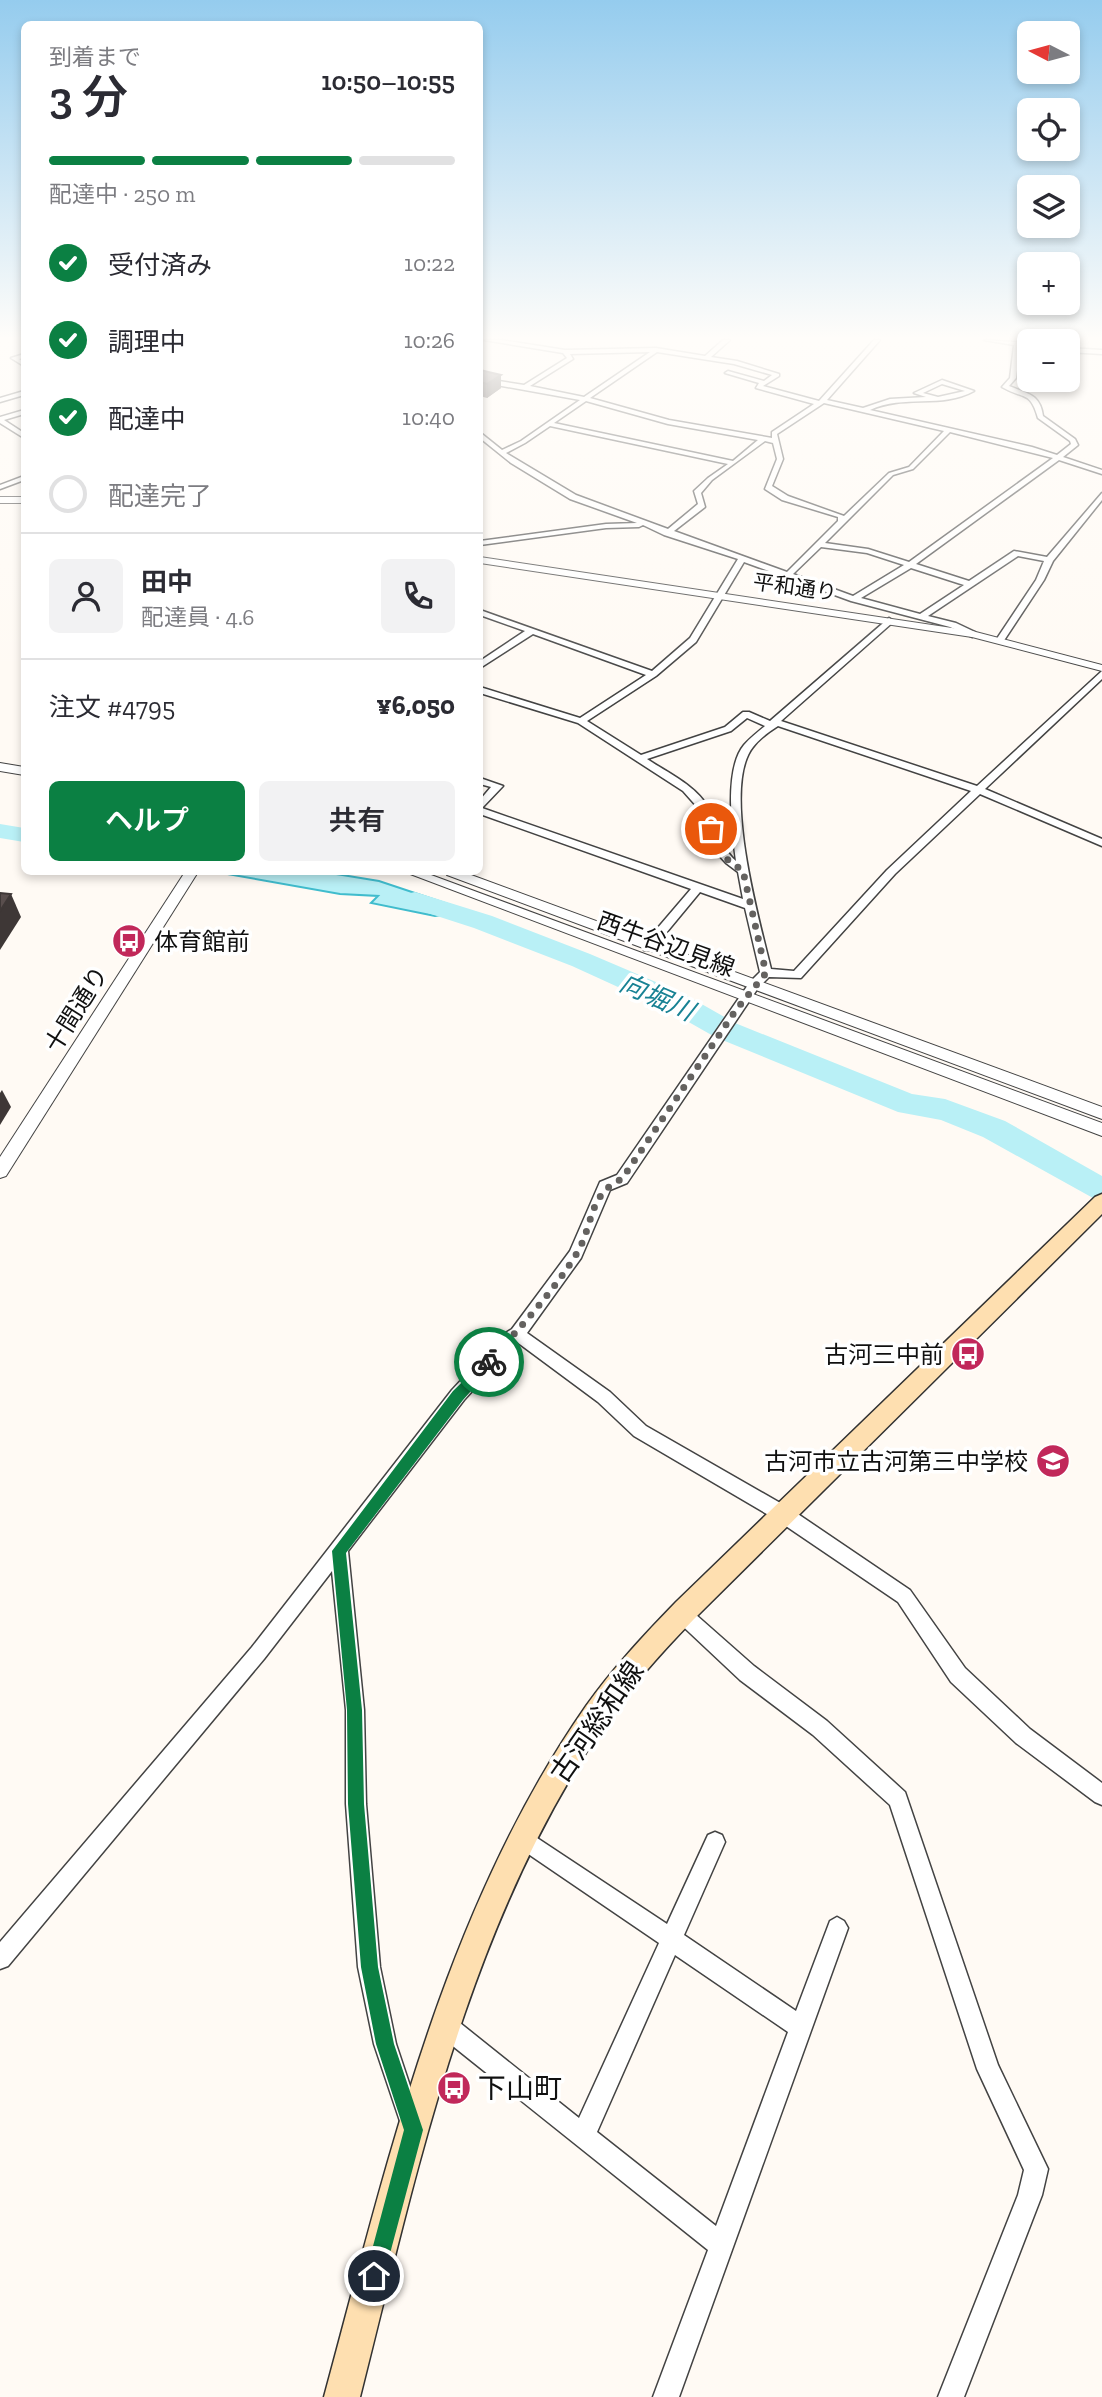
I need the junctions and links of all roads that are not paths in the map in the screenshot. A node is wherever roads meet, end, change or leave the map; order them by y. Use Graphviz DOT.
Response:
graph roads {
  1 [pos="681,452"];
  2 [pos="748,452"];
  3 [pos="777,452"];
  4 [pos="927,452"];
  5 [pos="1035,452"];
  6 [pos="1067,452"];
  7 [pos="501,453"];
  8 [pos="1059,458"];
  9 [pos="734,463"];
  10 [pos="1102,472"];
  11 [pos="21,479"];
  12 [pos="0,487"];
  13 [pos="1102,495"];
  14 [pos="0,500"];
  15 [pos="21,500"];
  16 [pos="842,521"];
  17 [pos="644,525"];
  18 [pos="667,533"];
  19 [pos="483,543"];
  20 [pos="821,545"];
  21 [pos="483,559"];
  22 [pos="742,559"];
  23 [pos="1049,560"];
  24 [pos="910,565"];
  25 [pos="787,576"];
  26 [pos="970,584"];
  27 [pos="719,596"];
  28 [pos="854,599"];
  29 [pos="483,613"];
  30 [pos="921,617"];
  31 [pos="889,621"];
  32 [pos="531,631"];
  33 [pos="972,634"];
  34 [pos="1000,640"];
  35 [pos="483,663"];
  36 [pos="1102,668"];
  37 [pos="653,674"];
  38 [pos="1102,674"];
  39 [pos="483,691"];
  40 [pos="581,721"];
  41 [pos="775,724"];
  42 [pos="638,759"];
  43 [pos="0,767"];
  44 [pos="21,770"];
  45 [pos="0,777"];
  46 [pos="21,780"];
  47 [pos="483,781"];
  48 [pos="978,790"];
  49 [pos="483,803"];
  50 [pos="483,812"];
  51 [pos="1102,843"];
  52 [pos="743,871"];
  53 [pos="188,875"];
  54 [pos="421,875"];
  55 [pos="460,875"];
  56 [pos="698,888"];
  57 [pos="751,906"];
  58 [pos="648,947"];
  59 [pos="750,991"];
  60 [pos="1102,1113"];
  61 [pos="1102,1130"];
  62 [pos="0,1171"];
  63 [pos="1094,1210"];
  64 [pos="517,1334"];
  65 [pos="783,1514"];
  66 [pos="339,1551"];
  67 [pos="680,1612"];
  68 [pos="1102,1795"];
  69 [pos="525,1840"];
  70 [pos="715,1842"];
  71 [pos="837,1928"];
  72 [pos="671,1939"];
  73 [pos="0,1958"];
  74 [pos="447,2027"];
  75 [pos="800,2027"];
  76 [pos="414,2130"];
  77 [pos="583,2136"];
  78 [pos="721,2245"];
  79 [pos="342,2397"];
  80 [pos="666,2397"];
  81 [pos="951,2397"];
  1 -- 9 [label="street"];
  2 -- 9 [label="street"];
  3 -- 16 [label="street"];
  4 -- 16 [label="street"];
  5 -- 8 [label="street"];
  6 -- 8 [label="street"];
  7 -- 17 [label="street"];
  8 -- 10 [label="street"];
  8 -- 24 [label="street"];
  9 -- 18 [label="street"];
  11 -- 12 [label="street"];
  13 -- 23 [label="street"];
  14 -- 15 [label="street"];
  16 -- 20 [label="street"];
  17 -- 18 [label="street"];
  17 -- 19 [label="street"];
  18 -- 22 [label="street"];
  20 -- 24 [label="street"];
  20 -- 25 [label="street"];
  21 -- 27 [label="street, 平和通り"];
  22 -- 25 [label="street"];
  22 -- 27 [label="street"];
  23 -- 26 [label="street"];
  23 -- 34 [label="street"];
  24 -- 26 [label="street"];
  24 -- 28 [label="street"];
  25 -- 28 [label="street"];
  26 -- 30 [label="street"];
  27 -- 31 [label="street, 平和通り"];
  27 -- 37 [label="street"];
  28 -- 30 [label="street"];
  29 -- 32 [label="street"];
  30 -- 33 [label="street"];
  31 -- 33 [label="street, 平和通り"];
  31 -- 41 [label="street"];
  32 -- 35 [label="street"];
  32 -- 37 [label="street"];
  33 -- 34 [label="street, 平和通り"];
  34 -- 36 [label="street, 平和通り"];
  37 -- 40 [label="street"];
  38 -- 48 [label="street"];
  39 -- 40 [label="street"];
  40 -- 42 [label="street"];
  41 -- 42 [label="street"];
  41 -- 48 [label="street"];
  41 -- 52 [label="street"];
  42 -- 52 [label="street"];
  43 -- 44 [label="street"];
  45 -- 46 [label="street"];
  47 -- 49 [label="street"];
  48 -- 51 [label="street"];
  48 -- 59 [label="street"];
  50 -- 56 [label="street"];
  52 -- 57 [label="street"];
  53 -- 62 [label="street, 十間通り"];
  54 -- 59 [label="street, 西牛谷辺見線"];
  55 -- 58 [label="street, 西牛谷辺見線"];
  56 -- 57 [label="street"];
  56 -- 58 [label="street"];
  57 -- 59 [label="street"];
  58 -- 59 [label="street, 西牛谷辺見線"];
  59 -- 60 [label="street, 西牛谷辺見線"];
  59 -- 61 [label="street, 西牛谷辺見線"];
  59 -- 64 [label="street"];
  63 -- 65 [label="main road, 古河総和線"];
  64 -- 65 [label="street"];
  64 -- 66 [label="street"];
  65 -- 67 [label="main road, 古河総和線"];
  65 -- 68 [label="street"];
  66 -- 73 [label="street"];
  66 -- 76 [label="street"];
  67 -- 69 [label="main road, 古河総和線"];
  67 -- 81 [label="street"];
  69 -- 72 [label="street"];
  69 -- 74 [label="main road, 古河総和線"];
  70 -- 72 [label="street"];
  71 -- 75 [label="street"];
  72 -- 75 [label="street"];
  72 -- 77 [label="street"];
  74 -- 76 [label="main road, 古河総和線"];
  74 -- 77 [label="street"];
  75 -- 78 [label="street"];
  76 -- 79 [label="main road, 古河総和線"];
  77 -- 78 [label="street"];
  78 -- 80 [label="street"];
}
